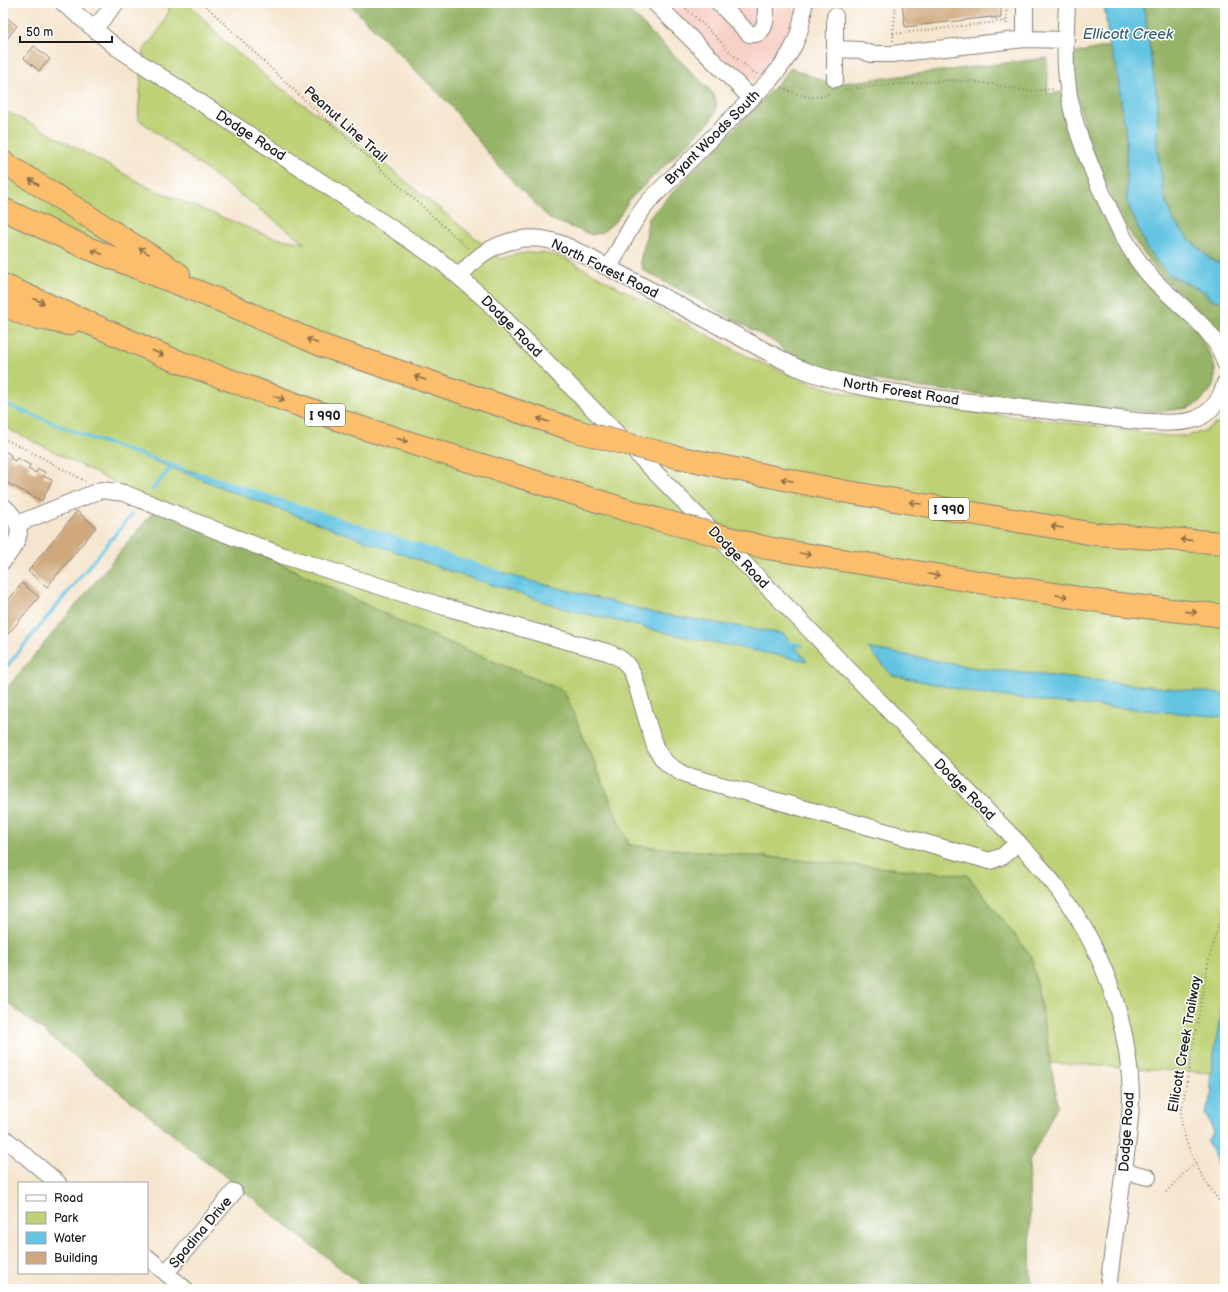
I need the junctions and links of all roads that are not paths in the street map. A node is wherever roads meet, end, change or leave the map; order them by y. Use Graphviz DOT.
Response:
graph roads {
  1 [pos="63,3"];
  2 [pos="116,3"];
  3 [pos="718,3"];
  4 [pos="766,3"];
  5 [pos="804,3"];
  6 [pos="1026,3"];
  7 [pos="1067,3"];
  8 [pos="664,6"];
  9 [pos="835,16"];
  10 [pos="94,29"];
  11 [pos="1025,39"];
  12 [pos="1066,40"];
  13 [pos="835,48"];
  14 [pos="838,86"];
  15 [pos="751,98"];
  16 [pos="3,162"];
  17 [pos="3,209"];
  18 [pos="610,268"];
  19 [pos="459,277"];
  20 [pos="3,285"];
  21 [pos="224,302"];
  22 [pos="3,305"];
  23 [pos="106,331"];
  24 [pos="1225,363"];
  25 [pos="1225,383"];
  26 [pos="3,506"];
  27 [pos="17,524"];
  28 [pos="1225,543"];
  29 [pos="3,561"];
  30 [pos="1225,616"];
  31 [pos="1018,842"];
  32 [pos="3,1137"];
  33 [pos="1124,1171"];
  34 [pos="1148,1177"];
  35 [pos="57,1182"];
  36 [pos="234,1192"];
  37 [pos="148,1258"];
  38 [pos="166,1273"];
  39 [pos="185,1289"];
  40 [pos="1108,1289"];
  1 -- 10 [label="street, Dodge Road"];
  2 -- 10 [label="street"];
  3 -- 4 [label="street"];
  5 -- 15 [label="street, Bryant Woods South"];
  6 -- 11 [label="street"];
  7 -- 12 [label="street"];
  8 -- 15 [label="street"];
  9 -- 13 [label="street"];
  10 -- 19 [label="street, Dodge Road"];
  11 -- 12 [label="street"];
  11 -- 13 [label="street"];
  12 -- 24 [label="street"];
  13 -- 14 [label="street"];
  15 -- 18 [label="street, Bryant Woods South"];
  21 -- 16 [label="highway, one-way"];
  21 -- 17 [label="highway, I 990, one-way"];
  18 -- 19 [label="street, North Forest Road"];
  18 -- 25 [label="street, North Forest Road"];
  19 -- 31 [label="street, Dodge Road"];
  20 -- 23 [label="highway, I 990, one-way"];
  28 -- 21 [label="highway, I 990, one-way, bridge"];
  22 -- 23 [label="highway"];
  23 -- 30 [label="highway, I 990, one-way, bridge"];
  26 -- 27 [label="street"];
  27 -- 29 [label="street"];
  27 -- 31 [label="street"];
  31 -- 33 [label="street, Dodge Road"];
  32 -- 35 [label="street"];
  33 -- 34 [label="street"];
  33 -- 40 [label="street, Dodge Road"];
  36 -- 38 [label="street, Spadina Drive"];
  37 -- 38 [label="street"];
  38 -- 39 [label="street"];
}
